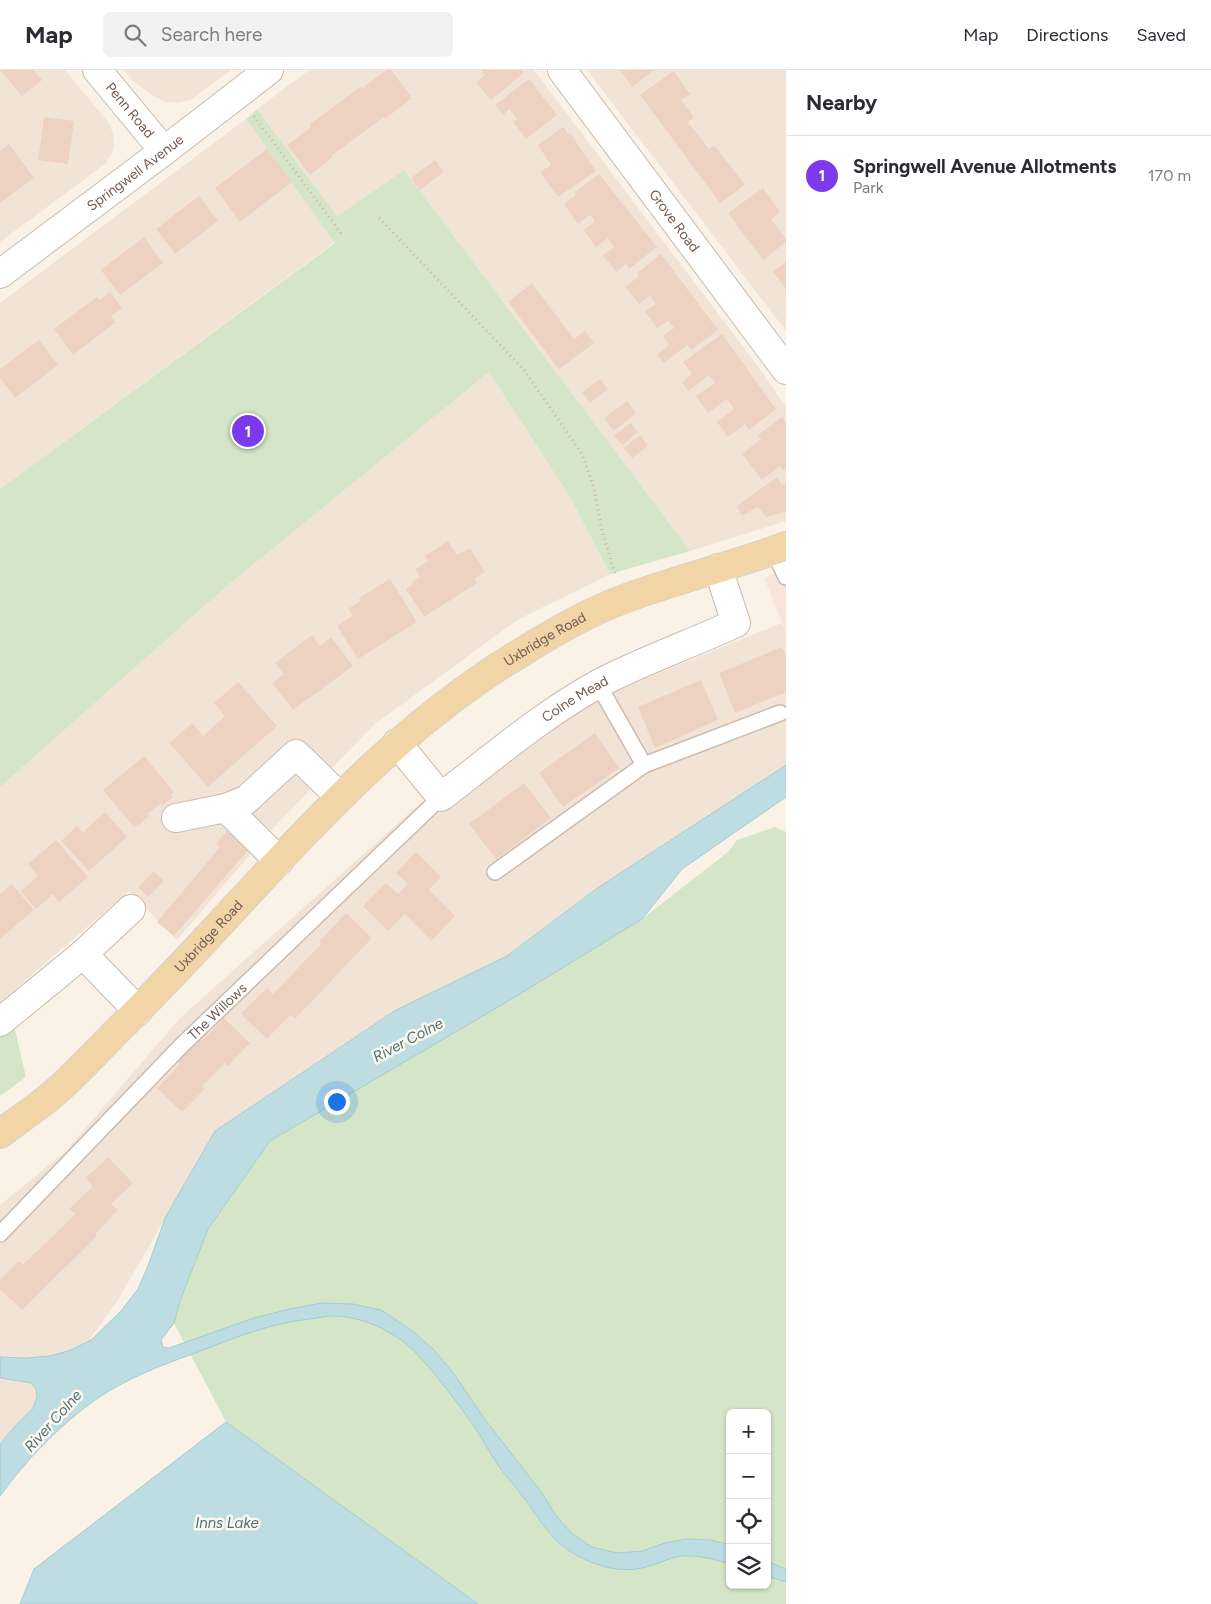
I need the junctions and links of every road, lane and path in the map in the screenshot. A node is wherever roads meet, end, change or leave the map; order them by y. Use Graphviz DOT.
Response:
graph roads {
  1 [pos="97,70"];
  2 [pos="269,70"];
  3 [pos="562,70"];
  4 [pos="238,94"];
  5 [pos="164,151"];
  6 [pos="379,218"];
  7 [pos="343,236"];
  8 [pos="0,274"];
  9 [pos="786,370"];
  10 [pos="780,548"];
  11 [pos="718,568"];
  12 [pos="786,577"];
  13 [pos="622,599"];
  14 [pos="598,684"];
  15 [pos="780,713"];
  16 [pos="397,743"];
  17 [pos="644,764"];
  18 [pos="340,797"];
  19 [pos="441,797"];
  20 [pos="226,808"];
  21 [pos="176,818"];
  22 [pos="279,861"];
  23 [pos="495,872"];
  24 [pos="131,908"];
  25 [pos="83,954"];
  26 [pos="138,1012"];
  27 [pos="0,1022"];
  28 [pos="0,1134"];
  29 [pos="0,1234"];
  1 -- 5 [label="street, Penn Road"];
  2 -- 4 [label="street, Springwell Avenue"];
  3 -- 9 [label="street, Grove Road"];
  4 -- 5 [label="street, Springwell Avenue"];
  4 -- 7 [label="path"];
  5 -- 8 [label="street, Springwell Avenue"];
  6 -- 13 [label="path"];
  10 -- 11 [label="main road, Uxbridge Road"];
  10 -- 12 [label="lane"];
  11 -- 13 [label="main road, Uxbridge Road"];
  11 -- 14 [label="street, Colne Mead"];
  13 -- 16 [label="main road, Uxbridge Road"];
  14 -- 17 [label="lane"];
  14 -- 19 [label="street, Colne Mead"];
  15 -- 17 [label="lane"];
  16 -- 18 [label="main road, Uxbridge Road"];
  16 -- 19 [label="street"];
  17 -- 23 [label="lane"];
  18 -- 20 [label="street"];
  18 -- 22 [label="main road, Uxbridge Road"];
  19 -- 29 [label="lane, The Willows"];
  20 -- 21 [label="street"];
  20 -- 22 [label="street"];
  22 -- 26 [label="main road, Uxbridge Road"];
  24 -- 25 [label="street"];
  25 -- 26 [label="street"];
  25 -- 27 [label="street"];
  26 -- 28 [label="main road, Uxbridge Road"];
}
